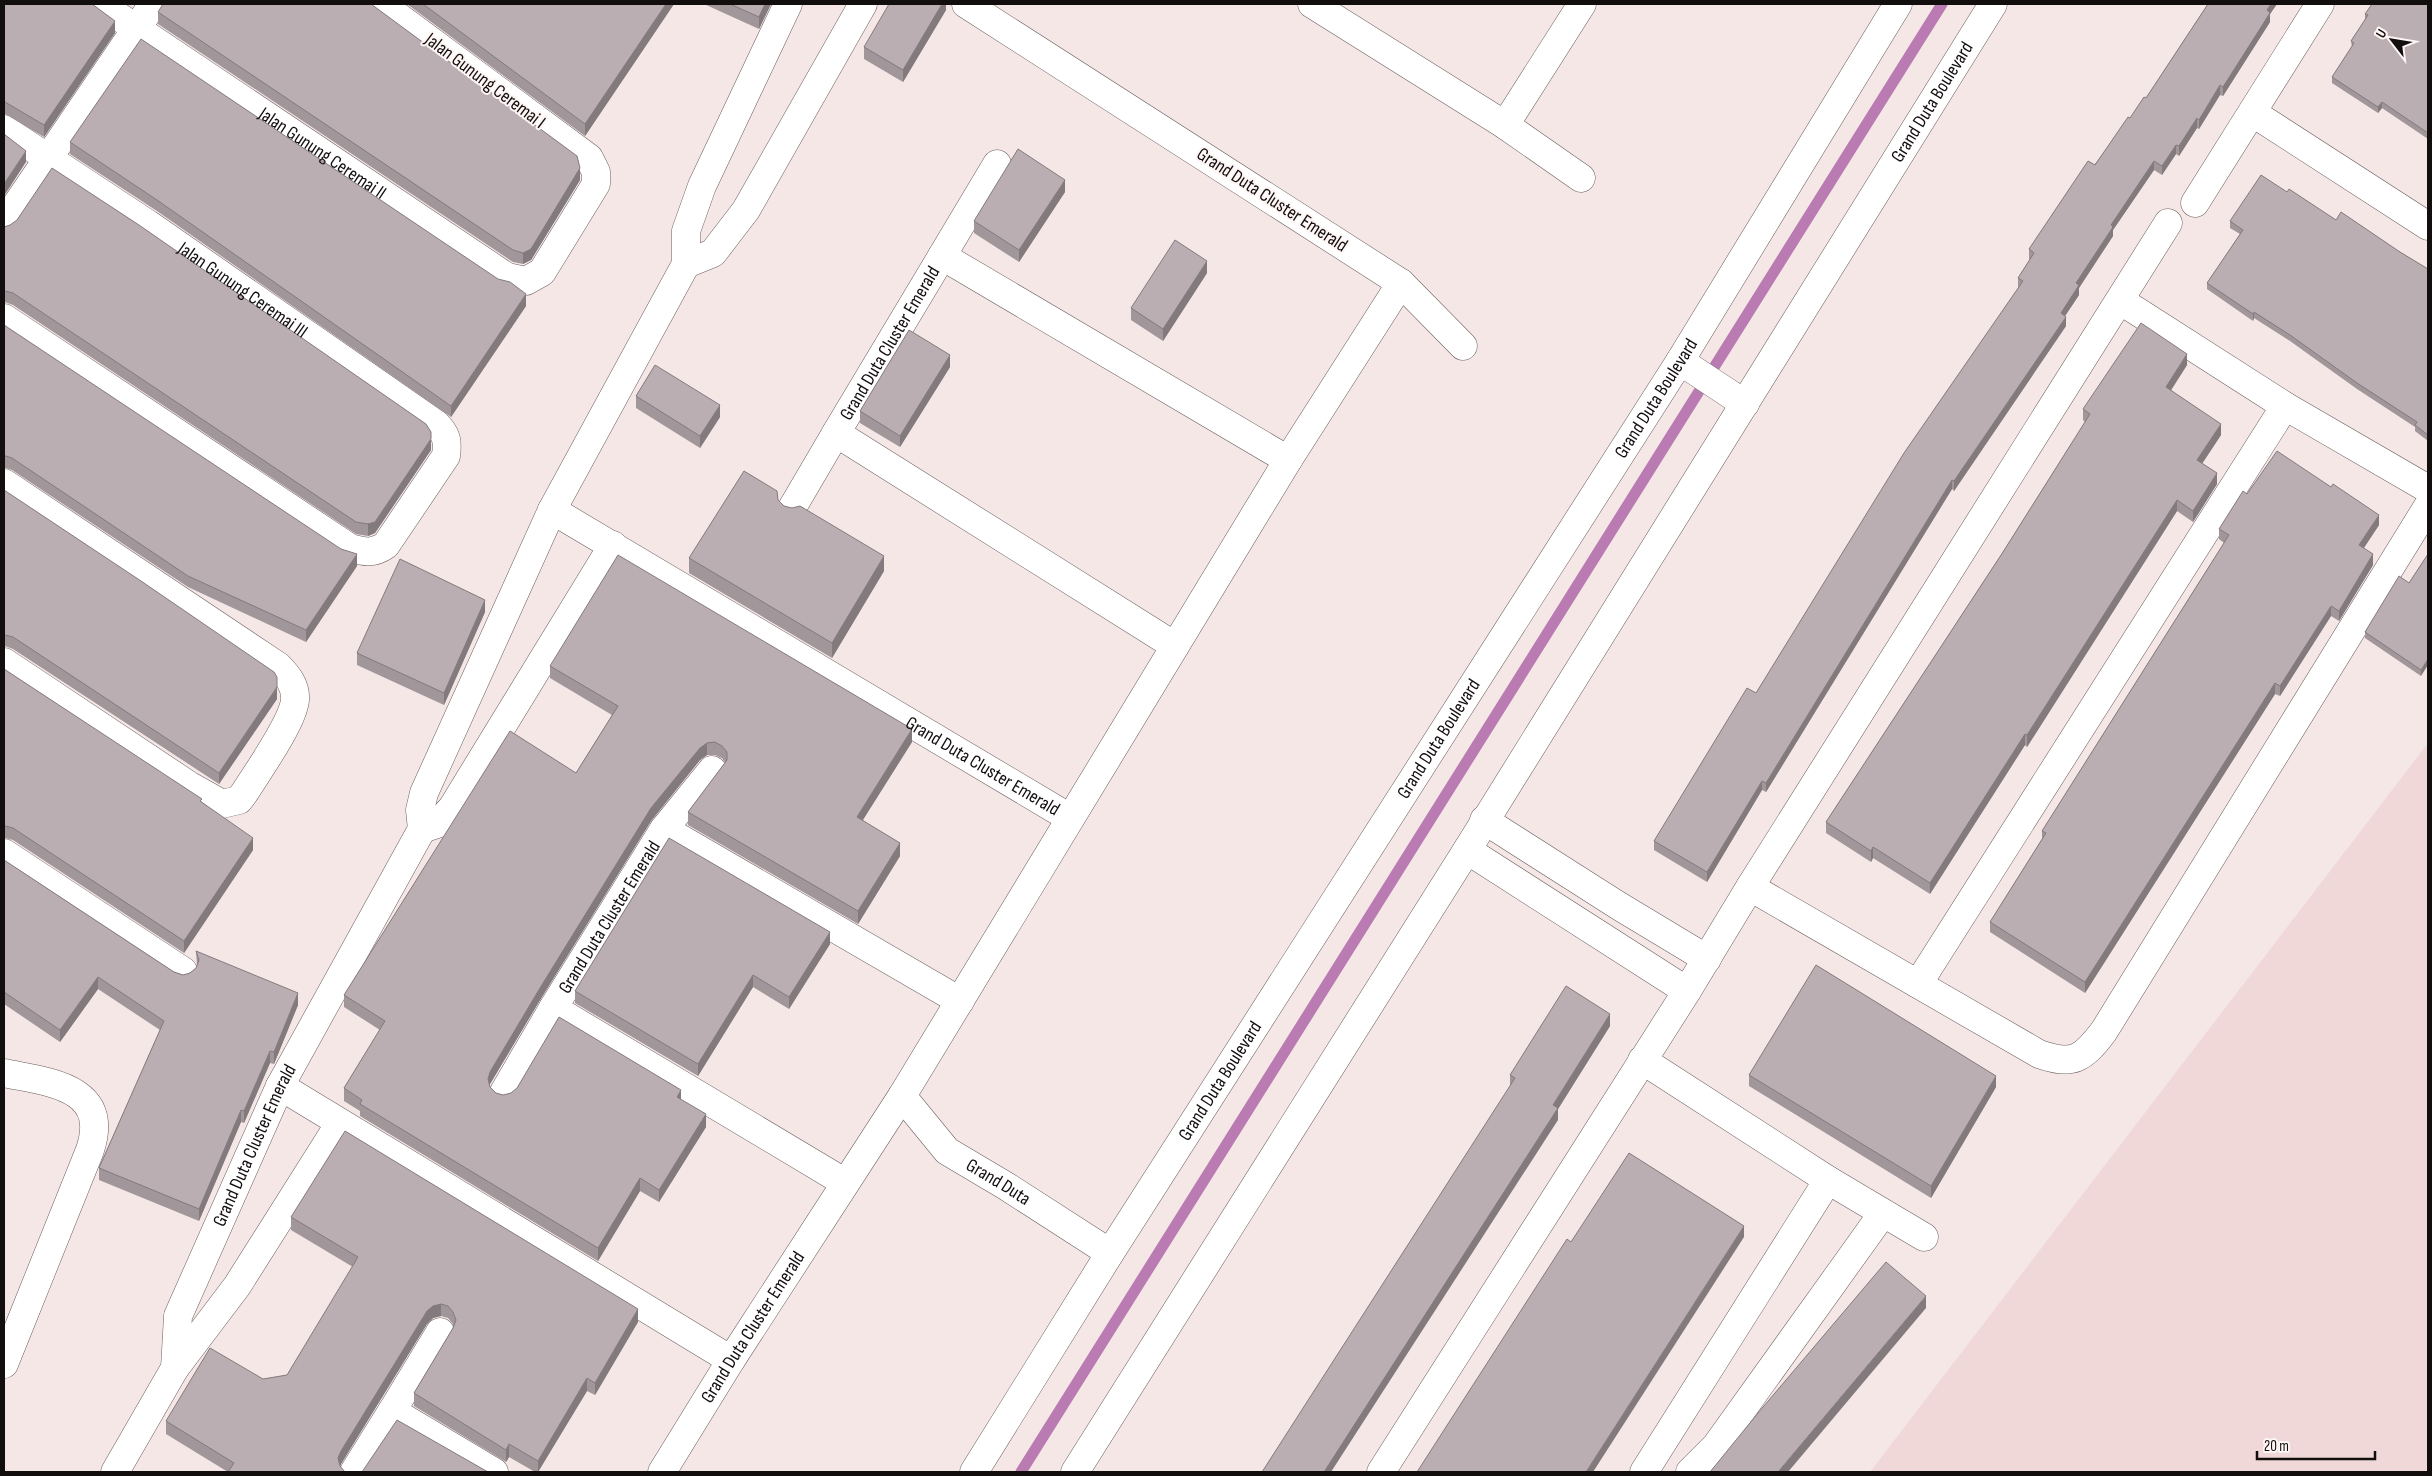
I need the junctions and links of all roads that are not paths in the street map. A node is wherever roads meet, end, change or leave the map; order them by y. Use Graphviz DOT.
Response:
graph roads {
  1 [pos="100,4"];
  2 [pos="153,4"];
  3 [pos="381,4"];
  4 [pos="788,4"];
  5 [pos="863,4"];
  6 [pos="966,4"];
  7 [pos="1312,4"];
  8 [pos="1582,4"];
  9 [pos="1898,4"];
  10 [pos="1993,4"];
  11 [pos="2320,4"];
  12 [pos="136,28"];
  13 [pos="2253,113"];
  14 [pos="1505,125"];
  15 [pos="4,129"];
  16 [pos="48,159"];
  17 [pos="997,164"];
  18 [pos="1581,178"];
  19 [pos="2194,203"];
  20 [pos="4,223"];
  21 [pos="2168,223"];
  22 [pos="2428,226"];
  23 [pos="942,256"];
  24 [pos="686,264"];
  25 [pos="508,277"];
  26 [pos="1401,283"];
  27 [pos="2121,301"];
  28 [pos="4,318"];
  29 [pos="1463,346"];
  30 [pos="1688,366"];
  31 [pos="1734,397"];
  32 [pos="2285,406"];
  33 [pos="836,433"];
  34 [pos="1288,460"];
  35 [pos="4,482"];
  36 [pos="2428,489"];
  37 [pos="2428,506"];
  38 [pos="792,508"];
  39 [pos="552,510"];
  40 [pos="613,545"];
  41 [pos="1175,646"];
  42 [pos="4,662"];
  43 [pos="712,770"];
  44 [pos="1070,818"];
  45 [pos="1484,820"];
  46 [pos="422,829"];
  47 [pos="664,829"];
  48 [pos="1467,850"];
  49 [pos="4,853"];
  50 [pos="1750,887"];
  51 [pos="1708,959"];
  52 [pos="183,971"];
  53 [pos="1918,984"];
  54 [pos="1687,991"];
  55 [pos="960,1001"];
  56 [pos="553,1008"];
  57 [pos="1642,1060"];
  58 [pos="4,1073"];
  59 [pos="280,1086"];
  60 [pos="504,1092"];
  61 [pos="902,1096"];
  62 [pos="340,1123"];
  63 [pos="1828,1180"];
  64 [pos="844,1182"];
  65 [pos="1883,1213"];
  66 [pos="1924,1238"];
  67 [pos="1110,1253"];
  68 [pos="440,1332"];
  69 [pos="731,1360"];
  70 [pos="4,1364"];
  71 [pos="175,1368"];
  72 [pos="392,1411"];
  73 [pos="115,1472"];
  74 [pos="354,1472"];
  75 [pos="494,1472"];
  76 [pos="662,1472"];
  77 [pos="974,1472"];
  78 [pos="1075,1472"];
  79 [pos="1381,1472"];
  80 [pos="1644,1472"];
  81 [pos="1690,1472"];
  1 -- 12 [label="street, Jalan Gunung Ceremai II"];
  2 -- 12 [label="street"];
  3 -- 25 [label="street, Jalan Gunung Ceremai I"];
  4 -- 24 [label="street"];
  5 -- 24 [label="street"];
  6 -- 26 [label="street, Grand Duta Cluster Emerald"];
  7 -- 14 [label="street"];
  8 -- 14 [label="street"];
  9 -- 30 [label="street, Grand Duta Boulevard"];
  10 -- 31 [label="street, Grand Duta Boulevard"];
  11 -- 13 [label="street"];
  12 -- 16 [label="street"];
  12 -- 25 [label="street, Jalan Gunung Ceremai II"];
  13 -- 19 [label="street"];
  13 -- 22 [label="street"];
  14 -- 18 [label="street"];
  15 -- 16 [label="street, Jalan Gunung Ceremai III"];
  16 -- 20 [label="street"];
  16 -- 28 [label="street, Jalan Gunung Ceremai III"];
  17 -- 23 [label="street"];
  21 -- 27 [label="street"];
  23 -- 33 [label="street, Grand Duta Cluster Emerald"];
  23 -- 34 [label="street, Grand Duta Cluster Emerald"];
  24 -- 39 [label="street"];
  26 -- 29 [label="street"];
  26 -- 34 [label="street, Grand Duta Cluster Emerald"];
  27 -- 32 [label="street"];
  27 -- 50 [label="street"];
  30 -- 31 [label="street"];
  30 -- 67 [label="street, Grand Duta Boulevard"];
  31 -- 45 [label="street, Grand Duta Boulevard"];
  32 -- 36 [label="street"];
  32 -- 53 [label="street"];
  33 -- 38 [label="street"];
  33 -- 41 [label="street, Grand Duta Cluster Emerald"];
  34 -- 41 [label="street, Grand Duta Cluster Emerald"];
  35 -- 42 [label="street"];
  37 -- 53 [label="street"];
  39 -- 40 [label="street, Grand Duta Cluster Emerald"];
  39 -- 46 [label="street"];
  40 -- 44 [label="street, Grand Duta Cluster Emerald"];
  40 -- 46 [label="street"];
  41 -- 44 [label="street, Grand Duta Cluster Emerald"];
  43 -- 47 [label="street"];
  44 -- 55 [label="street, Grand Duta Cluster Emerald"];
  45 -- 48 [label="street, Grand Duta Boulevard"];
  45 -- 51 [label="street"];
  46 -- 59 [label="street, Grand Duta Cluster Emerald"];
  47 -- 55 [label="street, Grand Duta Cluster Emerald"];
  47 -- 56 [label="street, Grand Duta Cluster Emerald"];
  48 -- 54 [label="street"];
  48 -- 78 [label="street, Grand Duta Boulevard"];
  49 -- 52 [label="street"];
  50 -- 51 [label="street"];
  50 -- 53 [label="street"];
  51 -- 54 [label="street"];
  54 -- 57 [label="street"];
  55 -- 61 [label="street, Grand Duta Cluster Emerald"];
  56 -- 60 [label="street"];
  56 -- 64 [label="street, Grand Duta Cluster Emerald"];
  57 -- 63 [label="street"];
  57 -- 79 [label="street"];
  58 -- 70 [label="street"];
  59 -- 62 [label="street"];
  59 -- 71 [label="street, Grand Duta Cluster Emerald"];
  61 -- 64 [label="street, Grand Duta Cluster Emerald"];
  61 -- 67 [label="street, Grand Duta"];
  62 -- 69 [label="street"];
  62 -- 71 [label="street"];
  63 -- 65 [label="street"];
  63 -- 80 [label="street"];
  64 -- 69 [label="street, Grand Duta Cluster Emerald"];
  65 -- 66 [label="street"];
  65 -- 81 [label="street"];
  67 -- 77 [label="street, Grand Duta Boulevard"];
  68 -- 72 [label="street"];
  69 -- 76 [label="street, Grand Duta Cluster Emerald"];
  71 -- 73 [label="street, Grand Duta Cluster Emerald"];
  72 -- 74 [label="street"];
  72 -- 75 [label="street"];
}
